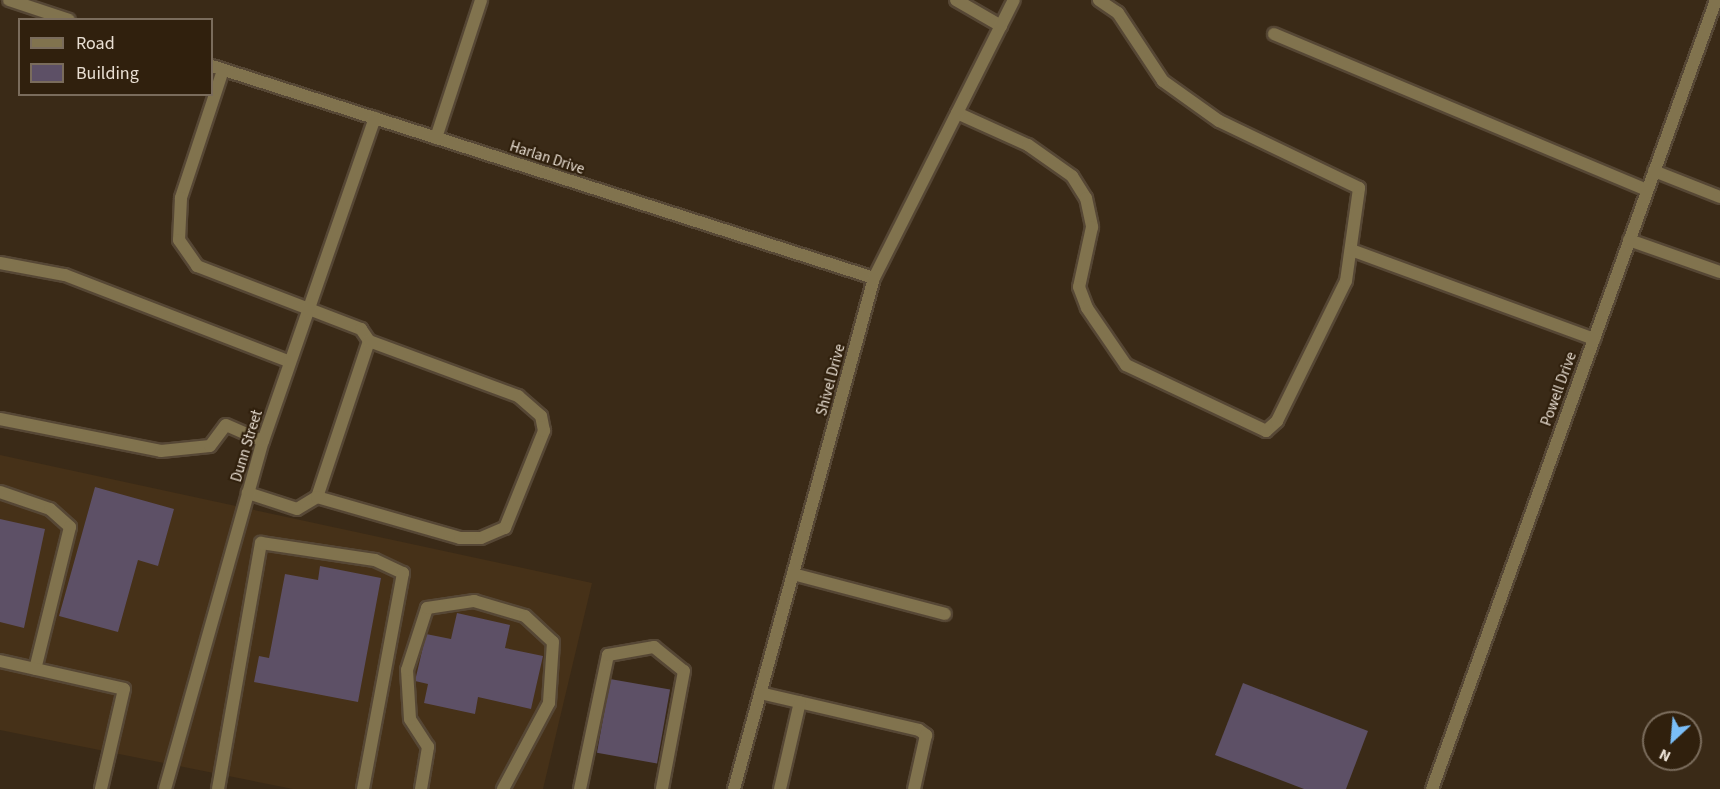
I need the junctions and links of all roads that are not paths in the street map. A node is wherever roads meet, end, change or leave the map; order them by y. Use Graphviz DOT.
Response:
graph roads {
  1 [pos="9,0"];
  2 [pos="481,0"];
  3 [pos="956,0"];
  4 [pos="1014,0"];
  5 [pos="1099,0"];
  6 [pos="1716,0"];
  7 [pos="63,18"];
  8 [pos="1001,26"];
  9 [pos="1274,34"];
  10 [pos="217,68"];
  11 [pos="209,96"];
  12 [pos="957,113"];
  13 [pos="375,118"];
  14 [pos="436,138"];
  15 [pos="1654,171"];
  16 [pos="1647,190"];
  17 [pos="1720,197"];
  18 [pos="1629,240"];
  19 [pos="1351,250"];
  20 [pos="0,263"];
  21 [pos="1720,272"];
  22 [pos="874,278"];
  23 [pos="309,308"];
  24 [pos="1594,339"];
  25 [pos="369,341"];
  26 [pos="290,362"];
  27 [pos="0,419"];
  28 [pos="263,441"];
  29 [pos="0,492"];
  30 [pos="248,493"];
  31 [pos="317,497"];
  32 [pos="793,574"];
  33 [pos="945,614"];
  34 [pos="0,661"];
  35 [pos="35,669"];
  36 [pos="760,693"];
  37 [pos="800,702"];
  38 [pos="101,789"];
  39 [pos="165,789"];
  40 [pos="218,789"];
  41 [pos="363,789"];
  42 [pos="421,789"];
  43 [pos="503,789"];
  44 [pos="580,789"];
  45 [pos="662,789"];
  46 [pos="734,789"];
  47 [pos="780,789"];
  48 [pos="914,789"];
  49 [pos="1432,789"];
  1 -- 7 [label="street"];
  2 -- 14 [label="street"];
  3 -- 8 [label="street"];
  4 -- 8 [label="street, Shivel Drive"];
  5 -- 19 [label="street"];
  6 -- 15 [label="street, Powell Drive"];
  8 -- 12 [label="street, Shivel Drive"];
  9 -- 16 [label="street"];
  10 -- 13 [label="street, Harlan Drive"];
  11 -- 23 [label="street"];
  12 -- 19 [label="street"];
  12 -- 22 [label="street, Shivel Drive"];
  13 -- 14 [label="street, Harlan Drive"];
  13 -- 23 [label="street, Dunn Street"];
  14 -- 22 [label="street, Harlan Drive"];
  15 -- 16 [label="street, Powell Drive"];
  15 -- 17 [label="street"];
  16 -- 18 [label="street, Powell Drive"];
  18 -- 21 [label="street"];
  18 -- 24 [label="street, Powell Drive"];
  19 -- 24 [label="street"];
  20 -- 26 [label="street"];
  22 -- 32 [label="street, Shivel Drive"];
  23 -- 25 [label="street"];
  23 -- 26 [label="street, Dunn Street"];
  24 -- 49 [label="street, Powell Drive"];
  25 -- 31 [label="street"];
  25 -- 31 [label="street"];
  26 -- 28 [label="street, Dunn Street"];
  27 -- 28 [label="street"];
  28 -- 30 [label="street, Dunn Street"];
  29 -- 35 [label="street"];
  30 -- 31 [label="street"];
  30 -- 39 [label="street, Dunn Street"];
  32 -- 33 [label="street"];
  32 -- 36 [label="street, Shivel Drive"];
  34 -- 35 [label="street"];
  35 -- 38 [label="street"];
  36 -- 37 [label="street"];
  36 -- 46 [label="street, Shivel Drive"];
  37 -- 47 [label="street"];
  37 -- 48 [label="street"];
  40 -- 41 [label="street"];
  42 -- 43 [label="street"];
  44 -- 45 [label="street"];
}
